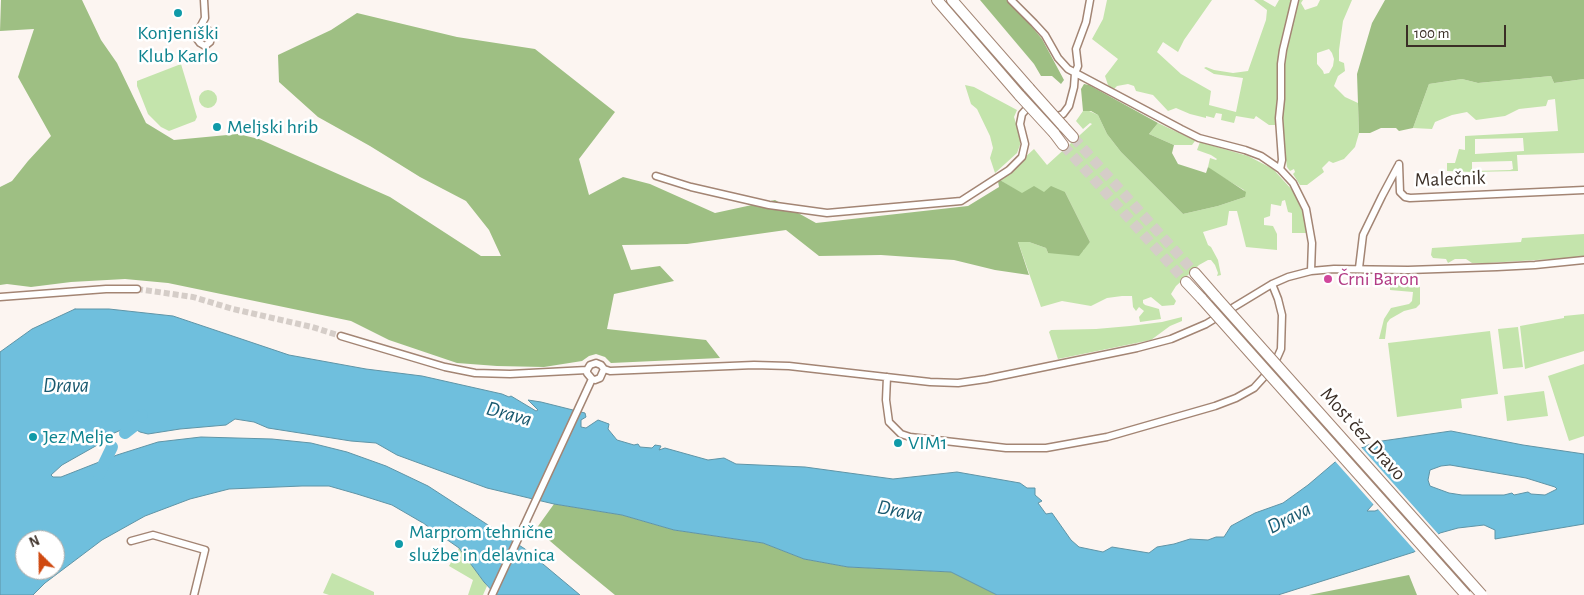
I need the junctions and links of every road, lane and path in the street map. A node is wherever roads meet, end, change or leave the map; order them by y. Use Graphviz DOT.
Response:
graph roads {
  1 [pos="204,0"];
  2 [pos="937,0"];
  3 [pos="952,0"];
  4 [pos="1011,0"];
  5 [pos="1090,0"];
  6 [pos="1295,0"];
  7 [pos="202,26"];
  8 [pos="1075,73"];
  9 [pos="1073,137"];
  10 [pos="1063,144"];
  11 [pos="1280,169"];
  12 [pos="656,176"];
  13 [pos="1584,190"];
  14 [pos="1584,260"];
  15 [pos="1359,268"];
  16 [pos="1311,271"];
  17 [pos="1195,274"];
  18 [pos="1186,282"];
  19 [pos="1272,284"];
  20 [pos="137,290"];
  21 [pos="0,298"];
  22 [pos="342,336"];
  23 [pos="587,370"];
  24 [pos="604,370"];
  25 [pos="887,377"];
  26 [pos="592,379"];
  27 [pos="131,541"];
  28 [pos="194,595"];
  29 [pos="492,595"];
  30 [pos="1466,595"];
  31 [pos="1482,595"];
  1 -- 7 [label="street"];
  2 -- 10 [label="highway, bridge"];
  3 -- 9 [label="highway, bridge"];
  4 -- 8 [label="street"];
  5 -- 8 [label="street"];
  6 -- 11 [label="street"];
  8 -- 11 [label="street"];
  8 -- 12 [label="street"];
  11 -- 16 [label="street"];
  13 -- 15 [label="street, Malečnik"];
  14 -- 15 [label="street"];
  15 -- 16 [label="street"];
  16 -- 19 [label="street"];
  17 -- 31 [label="highway, Most čez Dravo, bridge"];
  18 -- 30 [label="highway, Most čez Dravo, bridge"];
  19 -- 25 [label="street"];
  19 -- 25 [label="street"];
  20 -- 21 [label="street"];
  22 -- 23 [label="street"];
  23 -- 24 [label="street"];
  23 -- 26 [label="street"];
  24 -- 25 [label="street"];
  24 -- 26 [label="street"];
  26 -- 29 [label="street"];
  27 -- 28 [label="street"];
}
